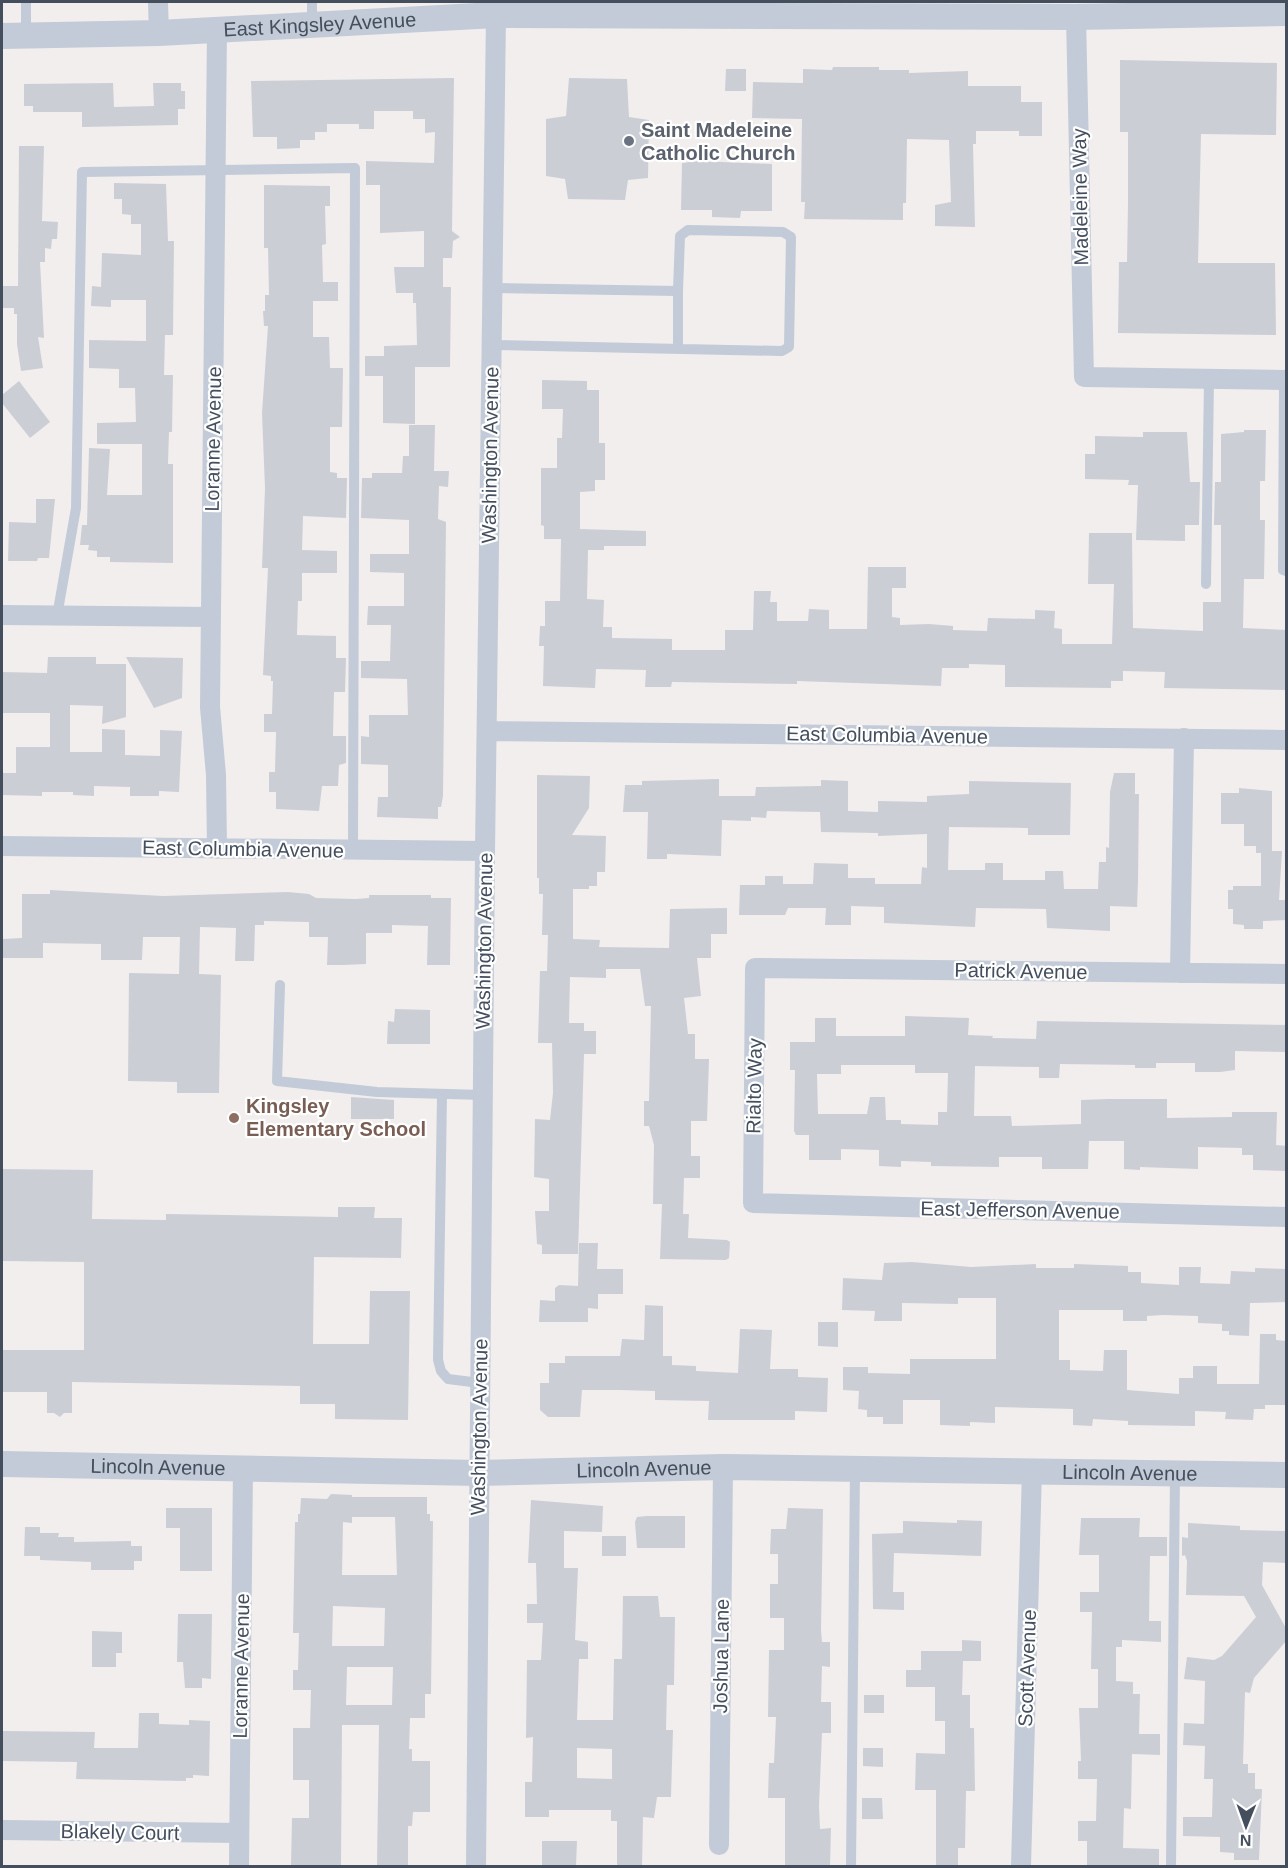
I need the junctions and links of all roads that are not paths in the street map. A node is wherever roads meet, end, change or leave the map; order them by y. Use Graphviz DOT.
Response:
graph roads {
  1 [pos="26,2"];
  2 [pos="158,2"];
  3 [pos="607,8"];
  4 [pos="912,9"];
  5 [pos="312,13"];
  6 [pos="1287,13"];
  7 [pos="496,15"];
  8 [pos="1076,17"];
  9 [pos="217,30"];
  10 [pos="159,33"];
  11 [pos="14,36"];
  12 [pos="216,170"];
  13 [pos="492,288"];
  14 [pos="678,291"];
  15 [pos="492,345"];
  16 [pos="678,349"];
  17 [pos="1209,379"];
  18 [pos="1285,380"];
  19 [pos="1287,570"];
  20 [pos="1206,584"];
  21 [pos="2,615"];
  22 [pos="57,616"];
  23 [pos="211,617"];
  24 [pos="487,730"];
  25 [pos="1184,738"];
  26 [pos="1287,740"];
  27 [pos="2,846"];
  28 [pos="217,849"];
  29 [pos="353,850"];
  30 [pos="485,851"];
  31 [pos="755,968"];
  32 [pos="1180,973"];
  33 [pos="1287,974"];
  34 [pos="280,985"];
  35 [pos="441,1094"];
  36 [pos="483,1095"];
  37 [pos="753,1203"];
  38 [pos="1287,1217"];
  39 [pos="480,1383"];
  40 [pos="2,1464"];
  41 [pos="243,1466"];
  42 [pos="723,1467"];
  43 [pos="855,1468"];
  44 [pos="1032,1470"];
  45 [pos="479,1473"];
  46 [pos="1175,1473"];
  47 [pos="1287,1475"];
  48 [pos="2,1830"];
  49 [pos="239,1833"];
  50 [pos="719,1845"];
  51 [pos="239,1866"];
  52 [pos="476,1866"];
  53 [pos="851,1866"];
  54 [pos="1021,1866"];
  55 [pos="1171,1866"];
  1 -- 11 [label="lane"];
  2 -- 10 [label="street"];
  3 -- 4 [label="street, East Kingsley Avenue"];
  3 -- 7 [label="street, East Kingsley Avenue"];
  4 -- 8 [label="street, East Kingsley Avenue"];
  5 -- 7 [label="street, East Kingsley Avenue"];
  5 -- 9 [label="street, East Kingsley Avenue"];
  6 -- 8 [label="street, East Kingsley Avenue"];
  7 -- 13 [label="street, Washington Avenue"];
  8 -- 17 [label="street, Madeleine Way"];
  9 -- 10 [label="street, East Kingsley Avenue"];
  9 -- 12 [label="street, Loranne Avenue"];
  10 -- 11 [label="street, East Kingsley Avenue"];
  12 -- 22 [label="lane"];
  12 -- 23 [label="street, Loranne Avenue"];
  12 -- 29 [label="lane"];
  13 -- 14 [label="lane"];
  13 -- 15 [label="street, Washington Avenue"];
  14 -- 16 [label="lane"];
  14 -- 16 [label="lane"];
  15 -- 16 [label="lane"];
  15 -- 24 [label="street, Washington Avenue"];
  17 -- 18 [label="street"];
  17 -- 20 [label="lane"];
  18 -- 19 [label="lane"];
  21 -- 22 [label="street"];
  22 -- 23 [label="street"];
  23 -- 28 [label="street, Loranne Avenue"];
  24 -- 25 [label="street, East Columbia Avenue"];
  24 -- 30 [label="street, Washington Avenue"];
  25 -- 26 [label="street, East Columbia Avenue"];
  25 -- 32 [label="street"];
  27 -- 28 [label="street, East Columbia Avenue"];
  28 -- 29 [label="street, East Columbia Avenue"];
  29 -- 30 [label="street, East Columbia Avenue"];
  30 -- 36 [label="street, Washington Avenue"];
  31 -- 32 [label="street, Patrick Avenue"];
  31 -- 37 [label="street, Rialto Way"];
  32 -- 33 [label="street, Patrick Avenue"];
  34 -- 35 [label="lane"];
  35 -- 36 [label="lane"];
  35 -- 39 [label="lane"];
  36 -- 39 [label="street, Washington Avenue"];
  37 -- 38 [label="street, East Jefferson Avenue"];
  39 -- 45 [label="street, Washington Avenue"];
  40 -- 41 [label="street, Lincoln Avenue"];
  41 -- 45 [label="street, Lincoln Avenue"];
  41 -- 49 [label="street, Loranne Avenue"];
  42 -- 43 [label="street, Lincoln Avenue"];
  42 -- 45 [label="street, Lincoln Avenue"];
  42 -- 50 [label="street, Joshua Lane"];
  43 -- 44 [label="street, Lincoln Avenue"];
  43 -- 53 [label="lane"];
  44 -- 46 [label="street, Lincoln Avenue"];
  44 -- 54 [label="street, Scott Avenue"];
  45 -- 52 [label="street, Washington Avenue"];
  46 -- 47 [label="street, Lincoln Avenue"];
  46 -- 55 [label="lane"];
  48 -- 49 [label="street, Blakely Court"];
  49 -- 51 [label="street, Loranne Avenue"];
}
